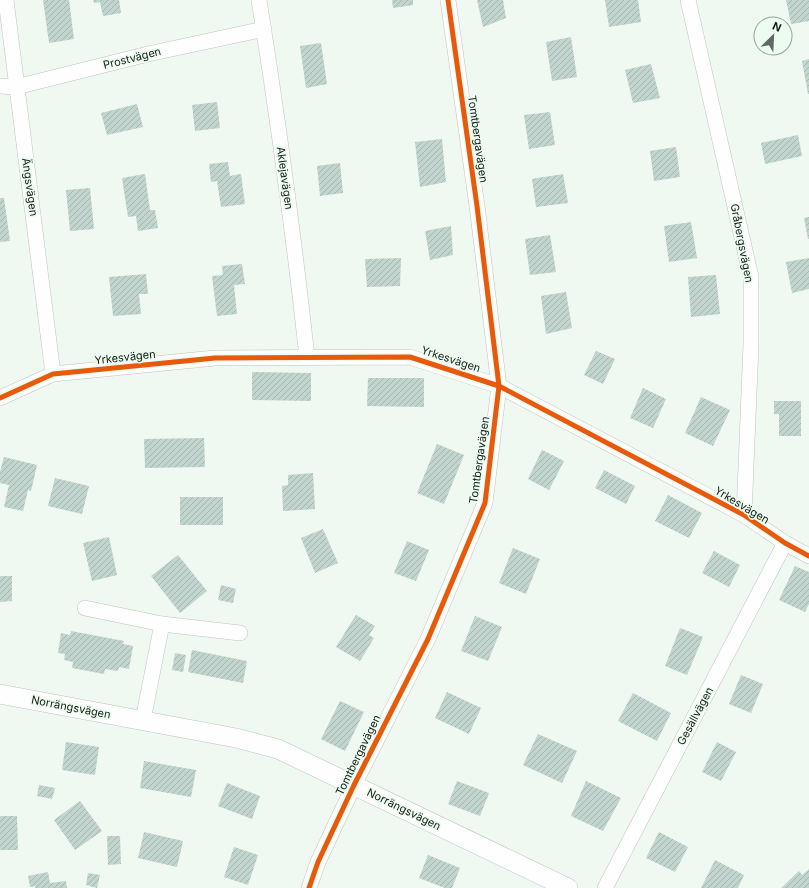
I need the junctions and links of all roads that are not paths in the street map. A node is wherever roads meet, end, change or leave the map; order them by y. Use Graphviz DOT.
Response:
graph roads {
  1 [pos="6,0"];
  2 [pos="259,0"];
  3 [pos="448,0"];
  4 [pos="688,0"];
  5 [pos="264,29"];
  6 [pos="0,86"];
  7 [pos="16,87"];
  8 [pos="307,357"];
  9 [pos="53,374"];
  10 [pos="499,386"];
  11 [pos="0,398"];
  12 [pos="744,515"];
  13 [pos="785,543"];
  14 [pos="809,556"];
  15 [pos="85,608"];
  16 [pos="162,624"];
  17 [pos="240,633"];
  18 [pos="0,694"];
  19 [pos="143,720"];
  20 [pos="354,785"];
  21 [pos="309,888"];
  22 [pos="568,888"];
  23 [pos="605,888"];
  1 -- 7 [label="street, Ängsvägen"];
  2 -- 5 [label="street, Aklejavägen"];
  3 -- 10 [label="street, Tomtbergavägen"];
  4 -- 12 [label="street, Gråbergsvägen"];
  5 -- 7 [label="street, Prostvägen"];
  5 -- 8 [label="street, Aklejavägen"];
  6 -- 7 [label="street, Prostvägen"];
  7 -- 9 [label="street, Ängsvägen"];
  8 -- 9 [label="street, Yrkesvägen"];
  8 -- 10 [label="street, Yrkesvägen"];
  9 -- 11 [label="street, Yrkesvägen"];
  10 -- 12 [label="street, Yrkesvägen"];
  10 -- 20 [label="street, Tomtbergavägen"];
  12 -- 13 [label="street, Yrkesvägen"];
  13 -- 14 [label="street, Yrkesvägen"];
  13 -- 23 [label="street, Gesällvägen"];
  15 -- 16 [label="street"];
  16 -- 17 [label="street"];
  16 -- 19 [label="street"];
  18 -- 19 [label="street, Norrängsvägen"];
  19 -- 20 [label="street, Norrängsvägen"];
  20 -- 21 [label="street, Tomtbergavägen"];
  20 -- 22 [label="street, Norrängsvägen"];
}
